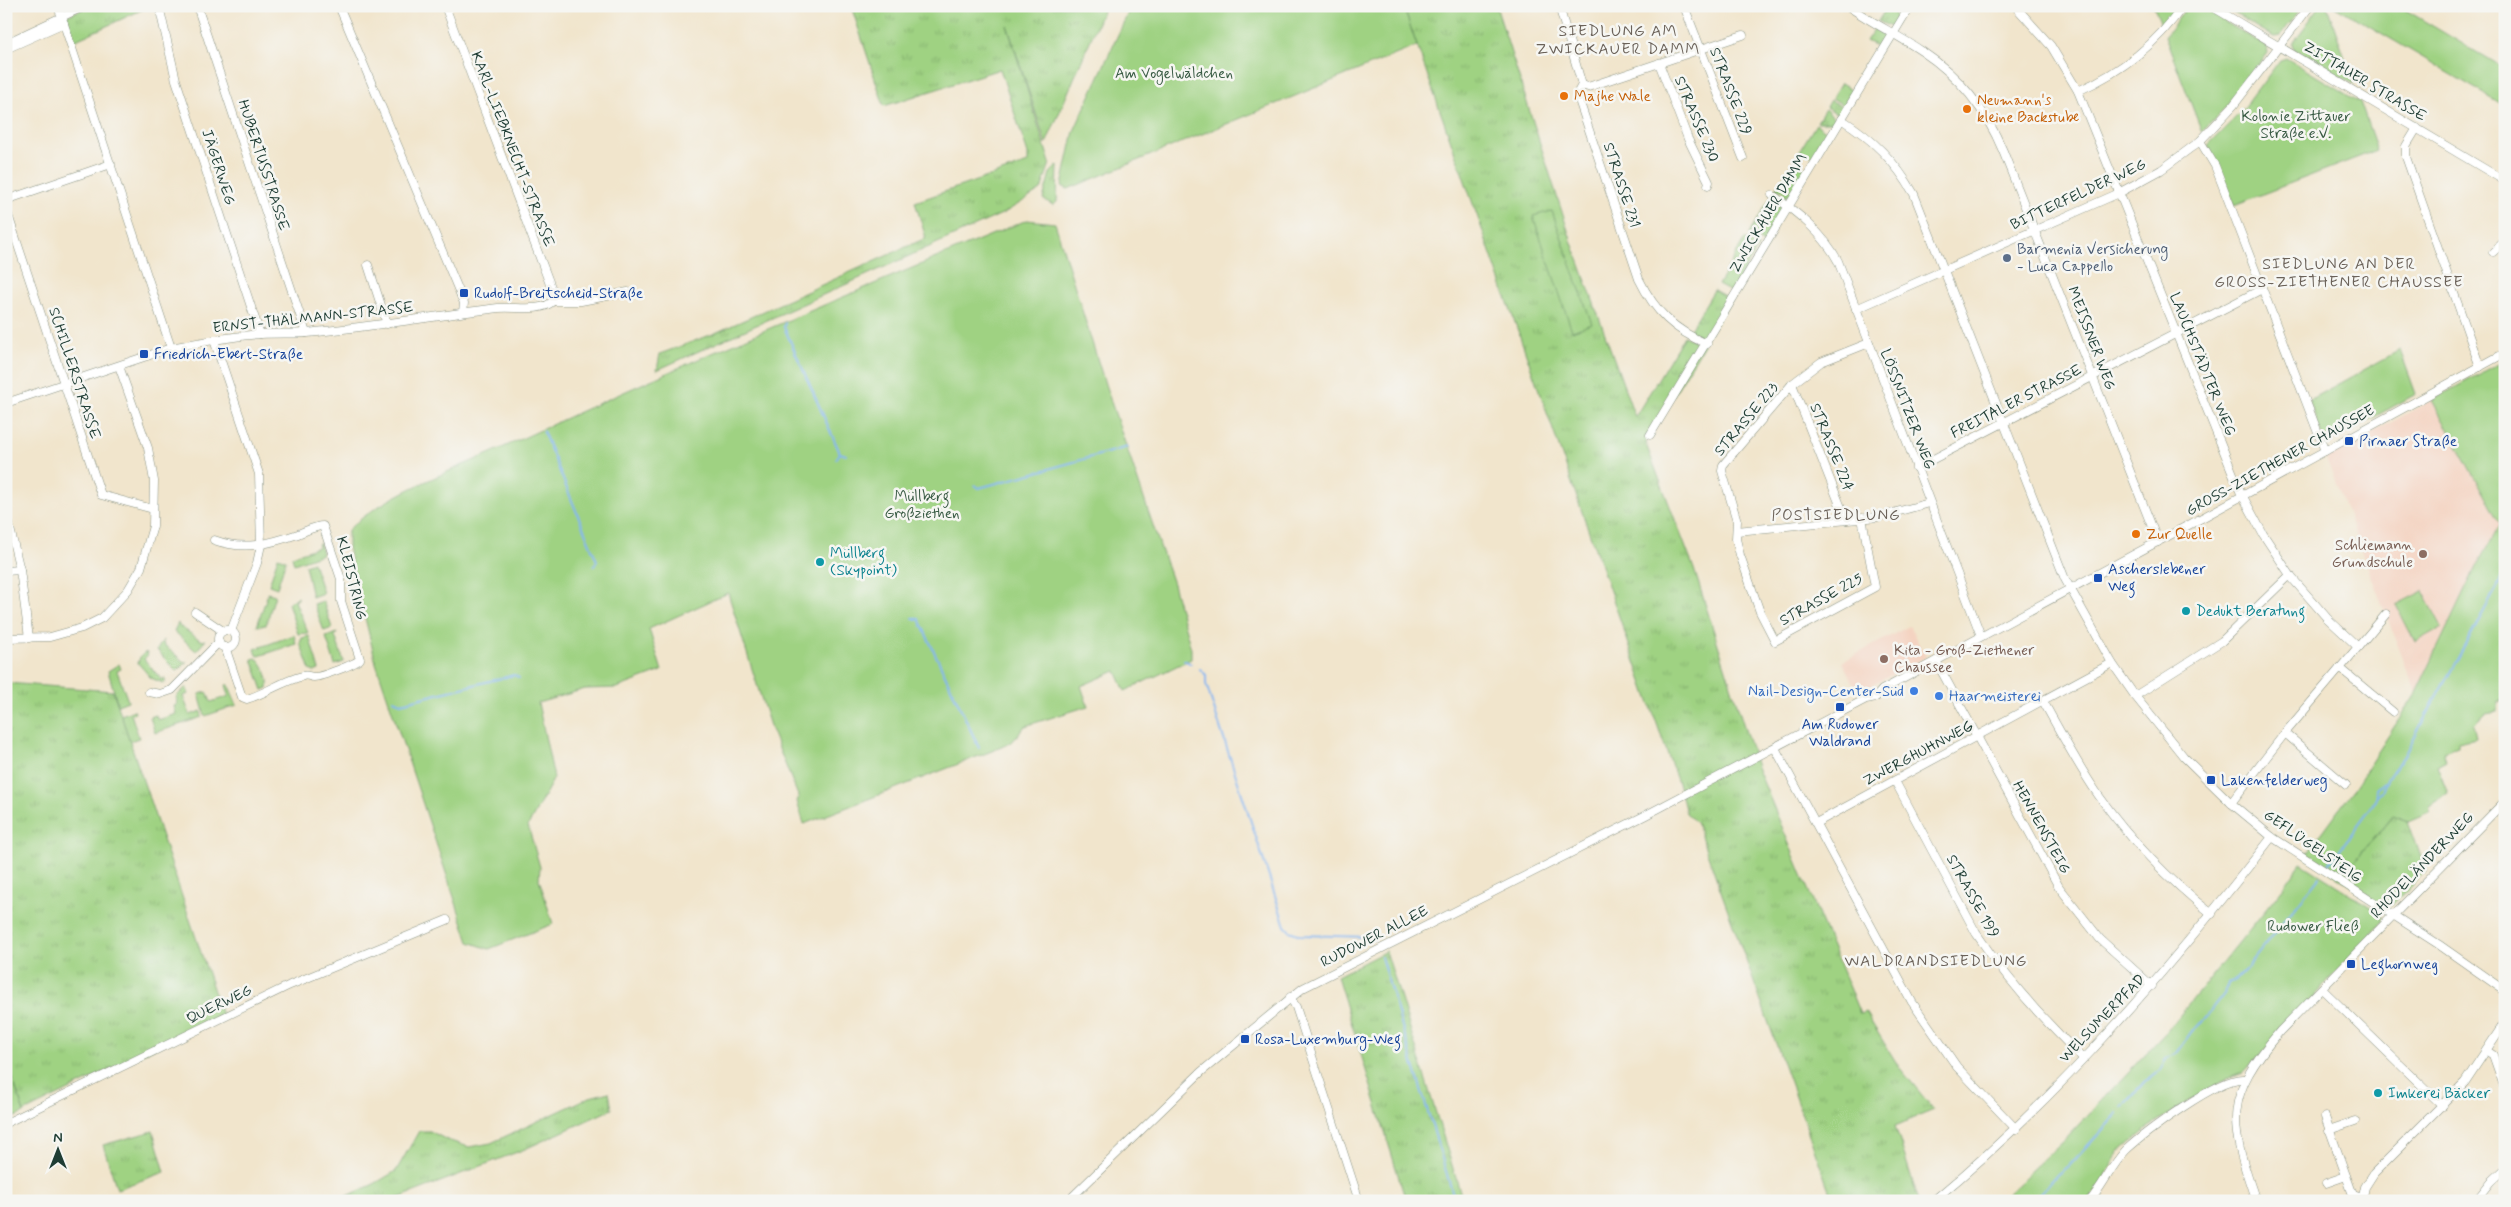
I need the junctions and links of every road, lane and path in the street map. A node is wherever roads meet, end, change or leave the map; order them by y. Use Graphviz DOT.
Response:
graph roads {
  1 [pos="58,6"];
  2 [pos="85,6"];
  3 [pos="159,6"];
  4 [pos="197,6"];
  5 [pos="339,6"];
  6 [pos="445,6"];
  7 [pos="1559,6"];
  8 [pos="1684,6"];
  9 [pos="1848,6"];
  10 [pos="1910,6"];
  11 [pos="2015,6"];
  12 [pos="2183,6"];
  13 [pos="2211,6"];
  14 [pos="2310,6"];
  15 [pos="62,20"];
  16 [pos="1744,35"];
  17 [pos="1892,35"];
  18 [pos="6,42"];
  19 [pos="2279,47"];
  20 [pos="1700,48"];
  21 [pos="6,49"];
  22 [pos="1659,63"];
  23 [pos="1582,86"];
  24 [pos="2078,90"];
  25 [pos="1841,119"];
  26 [pos="2417,128"];
  27 [pos="2200,141"];
  28 [pos="1743,158"];
  29 [pos="111,164"];
  30 [pos="2505,181"];
  31 [pos="1708,185"];
  32 [pos="2119,192"];
  33 [pos="1772,194"];
  34 [pos="6,200"];
  35 [pos="1789,206"];
  36 [pos="6,209"];
  37 [pos="2034,230"];
  38 [pos="2505,240"];
  39 [pos="2493,252"];
  40 [pos="368,265"];
  41 [pos="1944,270"];
  42 [pos="2262,289"];
  43 [pos="628,292"];
  44 [pos="553,301"];
  45 [pos="1856,309"];
  46 [pos="463,312"];
  47 [pos="387,324"];
  48 [pos="306,333"];
  49 [pos="260,334"];
  50 [pos="2176,334"];
  51 [pos="214,340"];
  52 [pos="1869,343"];
  53 [pos="1707,344"];
  54 [pos="171,348"];
  55 [pos="2505,353"];
  56 [pos="119,366"];
  57 [pos="2480,366"];
  58 [pos="2092,377"];
  59 [pos="64,384"];
  60 [pos="1792,384"];
  61 [pos="6,402"];
  62 [pos="2004,424"];
  63 [pos="1650,434"];
  64 [pos="2325,451"];
  65 [pos="1916,468"];
  66 [pos="2243,496"];
  67 [pos="1929,503"];
  68 [pos="153,509"];
  69 [pos="6,512"];
  70 [pos="1862,518"];
  71 [pos="1846,520"];
  72 [pos="1737,531"];
  73 [pos="214,540"];
  74 [pos="2158,542"];
  75 [pos="261,545"];
  76 [pos="20,570"];
  77 [pos="6,571"];
  78 [pos="2290,575"];
  79 [pos="2070,589"];
  80 [pos="195,612"];
  81 [pos="2386,614"];
  82 [pos="227,631"];
  83 [pos="1981,636"];
  84 [pos="6,638"];
  85 [pos="29,638"];
  86 [pos="1775,640"];
  87 [pos="222,645"];
  88 [pos="2358,647"];
  89 [pos="1936,661"];
  90 [pos="2112,663"];
  91 [pos="2340,668"];
  92 [pos="149,692"];
  93 [pos="2135,696"];
  94 [pos="2043,701"];
  95 [pos="2393,712"];
  96 [pos="2285,733"];
  97 [pos="1977,737"];
  98 [pos="1775,748"];
  99 [pos="1741,766"];
  100 [pos="1895,781"];
  101 [pos="2346,786"];
  102 [pos="2505,801"];
  103 [pos="2231,803"];
  104 [pos="1816,823"];
  105 [pos="2272,837"];
  106 [pos="2212,914"];
  107 [pos="2392,915"];
  108 [pos="447,920"];
  109 [pos="2152,986"];
  110 [pos="2322,989"];
  111 [pos="2505,991"];
  112 [pos="1290,997"];
  113 [pos="2505,1022"];
  114 [pos="2487,1051"];
  115 [pos="2083,1058"];
  116 [pos="2244,1079"];
  117 [pos="2505,1089"];
  118 [pos="2443,1106"];
  119 [pos="2325,1117"];
  120 [pos="2354,1121"];
  121 [pos="6,1123"];
  122 [pos="2016,1129"];
  123 [pos="2329,1130"];
  124 [pos="2505,1169"];
  125 [pos="2346,1176"];
  126 [pos="2326,1183"];
  127 [pos="2362,1200"];
  128 [pos="1068,1201"];
  129 [pos="1359,1201"];
  130 [pos="1933,1201"];
  131 [pos="2090,1201"];
  132 [pos="2256,1201"];
  133 [pos="2476,1201"];
  1 -- 15 [label="street"];
  2 -- 15 [label="street"];
  3 -- 49 [label="street, JÄGERWEG"];
  4 -- 48 [label="street, HUBERTUSSTRASSE"];
  5 -- 46 [label="street"];
  6 -- 44 [label="street, KARL-LIEBKNECHT-STRASSE"];
  7 -- 23 [label="street, STRASSE 231"];
  8 -- 20 [label="street, STRASSE 229"];
  9 -- 17 [label="street, MEISSNER WEG"];
  10 -- 17 [label="street, ZWICKAUER DAMM"];
  11 -- 24 [label="street, LAUCHSTÄDTER WEG"];
  12 -- 24 [label="street"];
  13 -- 19 [label="street, ZITTAUER STRASSE"];
  14 -- 19 [label="street, BITTERFELDER WEG"];
  15 -- 18 [label="street"];
  15 -- 21 [label="street"];
  15 -- 29 [label="street"];
  16 -- 20 [label="street"];
  17 -- 25 [label="street, ZWICKAUER DAMM"];
  17 -- 37 [label="street, MEISSNER WEG"];
  19 -- 26 [label="street, ZITTAUER STRASSE"];
  19 -- 27 [label="street, BITTERFELDER WEG"];
  20 -- 22 [label="street"];
  20 -- 28 [label="street, STRASSE 229"];
  22 -- 23 [label="street"];
  22 -- 31 [label="street, STRASSE 230"];
  23 -- 53 [label="street, STRASSE 231"];
  24 -- 32 [label="street, LAUCHSTÄDTER WEG"];
  25 -- 35 [label="street, ZWICKAUER DAMM"];
  25 -- 41 [label="street"];
  26 -- 30 [label="street, ZITTAUER STRASSE"];
  26 -- 57 [label="street"];
  27 -- 32 [label="street, BITTERFELDER WEG"];
  27 -- 42 [label="street"];
  29 -- 34 [label="street"];
  29 -- 54 [label="street"];
  32 -- 37 [label="street, BITTERFELDER WEG"];
  32 -- 50 [label="street, LAUCHSTÄDTER WEG"];
  33 -- 35 [label="street"];
  35 -- 45 [label="street, LÖSSNITZER WEG"];
  35 -- 53 [label="street, ZWICKAUER DAMM"];
  36 -- 59 [label="street, SCHILLERSTRASSE"];
  37 -- 41 [label="street, BITTERFELDER WEG"];
  37 -- 58 [label="street, MEISSNER WEG"];
  38 -- 39 [label="street"];
  40 -- 47 [label="street"];
  41 -- 45 [label="street, BITTERFELDER WEG"];
  41 -- 62 [label="street"];
  42 -- 50 [label="street, FREITALER STRASSE"];
  42 -- 64 [label="street"];
  43 -- 44 [label="street, ERNST-THÄLMANN-STRASSE"];
  44 -- 46 [label="street, ERNST-THÄLMANN-STRASSE"];
  45 -- 52 [label="street, LÖSSNITZER WEG"];
  46 -- 47 [label="street, ERNST-THÄLMANN-STRASSE"];
  47 -- 48 [label="street, ERNST-THÄLMANN-STRASSE"];
  48 -- 49 [label="street, ERNST-THÄLMANN-STRASSE"];
  49 -- 51 [label="street, ERNST-THÄLMANN-STRASSE"];
  50 -- 58 [label="street, FREITALER STRASSE"];
  50 -- 66 [label="street, LAUCHSTÄDTER WEG"];
  51 -- 54 [label="street, ERNST-THÄLMANN-STRASSE"];
  51 -- 75 [label="street"];
  52 -- 60 [label="street, STRASSE 223"];
  52 -- 65 [label="street, LÖSSNITZER WEG"];
  53 -- 63 [label="street, ZWICKAUER DAMM"];
  54 -- 56 [label="street, ERNST-THÄLMANN-STRASSE"];
  55 -- 57 [label="street, GROSS-ZIETHENER CHAUSSEE"];
  56 -- 59 [label="street, ERNST-THÄLMANN-STRASSE"];
  56 -- 68 [label="street"];
  57 -- 64 [label="street, GROSS-ZIETHENER CHAUSSEE"];
  58 -- 62 [label="street, FREITALER STRASSE"];
  58 -- 74 [label="street, MEISSNER WEG"];
  59 -- 61 [label="street, ERNST-THÄLMANN-STRASSE"];
  59 -- 68 [label="street, SCHILLERSTRASSE"];
  60 -- 71 [label="street, STRASSE 224"];
  60 -- 72 [label="street, STRASSE 223"];
  62 -- 65 [label="street, FREITALER STRASSE"];
  62 -- 79 [label="street"];
  64 -- 66 [label="street, GROSS-ZIETHENER CHAUSSEE"];
  65 -- 67 [label="street, LÖSSNITZER WEG"];
  66 -- 74 [label="street, GROSS-ZIETHENER CHAUSSEE"];
  66 -- 78 [label="street, LAUCHSTÄDTER WEG"];
  67 -- 70 [label="street"];
  67 -- 83 [label="street, LÖSSNITZER WEG"];
  68 -- 85 [label="street"];
  69 -- 76 [label="street"];
  70 -- 71 [label="street"];
  70 -- 86 [label="street, STRASSE 225"];
  71 -- 72 [label="street"];
  72 -- 86 [label="street, STRASSE 223"];
  73 -- 75 [label="street, KLEISTRING"];
  74 -- 79 [label="street, GROSS-ZIETHENER CHAUSSEE"];
  75 -- 82 [label="street"];
  75 -- 87 [label="street, KLEISTRING"];
  76 -- 77 [label="street"];
  76 -- 85 [label="street"];
  78 -- 88 [label="street, LAUCHSTÄDTER WEG"];
  78 -- 93 [label="street"];
  79 -- 83 [label="street, GROSS-ZIETHENER CHAUSSEE"];
  79 -- 90 [label="street, GEFLÜGELSTEIG"];
  80 -- 82 [label="street"];
  81 -- 88 [label="street"];
  82 -- 87 [label="street"];
  82 -- 87 [label="street"];
  83 -- 89 [label="street, GROSS-ZIETHENER CHAUSSEE"];
  84 -- 85 [label="street"];
  87 -- 92 [label="street"];
  88 -- 91 [label="street"];
  89 -- 97 [label="street, HENNENSTEIG"];
  89 -- 98 [label="street, GROSS-ZIETHENER CHAUSSEE"];
  90 -- 93 [label="street, GEFLÜGELSTEIG"];
  90 -- 94 [label="street, ZWERGHUHNWEG"];
  91 -- 95 [label="street"];
  91 -- 96 [label="street"];
  93 -- 103 [label="street, GEFLÜGELSTEIG"];
  94 -- 97 [label="street, ZWERGHUHNWEG"];
  94 -- 106 [label="street"];
  96 -- 101 [label="street"];
  96 -- 103 [label="street"];
  97 -- 100 [label="street, ZWERGHUHNWEG"];
  97 -- 109 [label="street, HENNENSTEIG"];
  98 -- 99 [label="street, GROSS-ZIETHENER CHAUSSEE"];
  98 -- 104 [label="street"];
  99 -- 112 [label="street, RUDOWER ALLEE"];
  100 -- 104 [label="street, ZWERGHUHNWEG"];
  100 -- 115 [label="street, STRASSE 199"];
  102 -- 107 [label="street, RHODELÄNDERWEG"];
  103 -- 105 [label="street, GEFLÜGELSTEIG"];
  104 -- 122 [label="street"];
  105 -- 106 [label="street, WELSUMERPFAD"];
  105 -- 107 [label="street, GEFLÜGELSTEIG"];
  106 -- 109 [label="street, WELSUMERPFAD"];
  107 -- 110 [label="street, RHODELÄNDERWEG"];
  107 -- 111 [label="street, GEFLÜGELSTEIG"];
  108 -- 121 [label="street, QUERWEG"];
  109 -- 115 [label="street, WELSUMERPFAD"];
  110 -- 116 [label="street, RHODELÄNDERWEG"];
  110 -- 118 [label="street"];
  112 -- 128 [label="street, RUDOWER ALLEE"];
  112 -- 129 [label="street"];
  113 -- 114 [label="street"];
  114 -- 117 [label="street"];
  114 -- 118 [label="street"];
  115 -- 122 [label="street, WELSUMERPFAD"];
  116 -- 131 [label="street"];
  116 -- 132 [label="street, RHODELÄNDERWEG"];
  118 -- 127 [label="street"];
  119 -- 123 [label="street"];
  120 -- 123 [label="street"];
  122 -- 130 [label="street, WELSUMERPFAD"];
  123 -- 125 [label="street"];
  124 -- 133 [label="street"];
  125 -- 126 [label="street"];
  125 -- 127 [label="street"];
}
